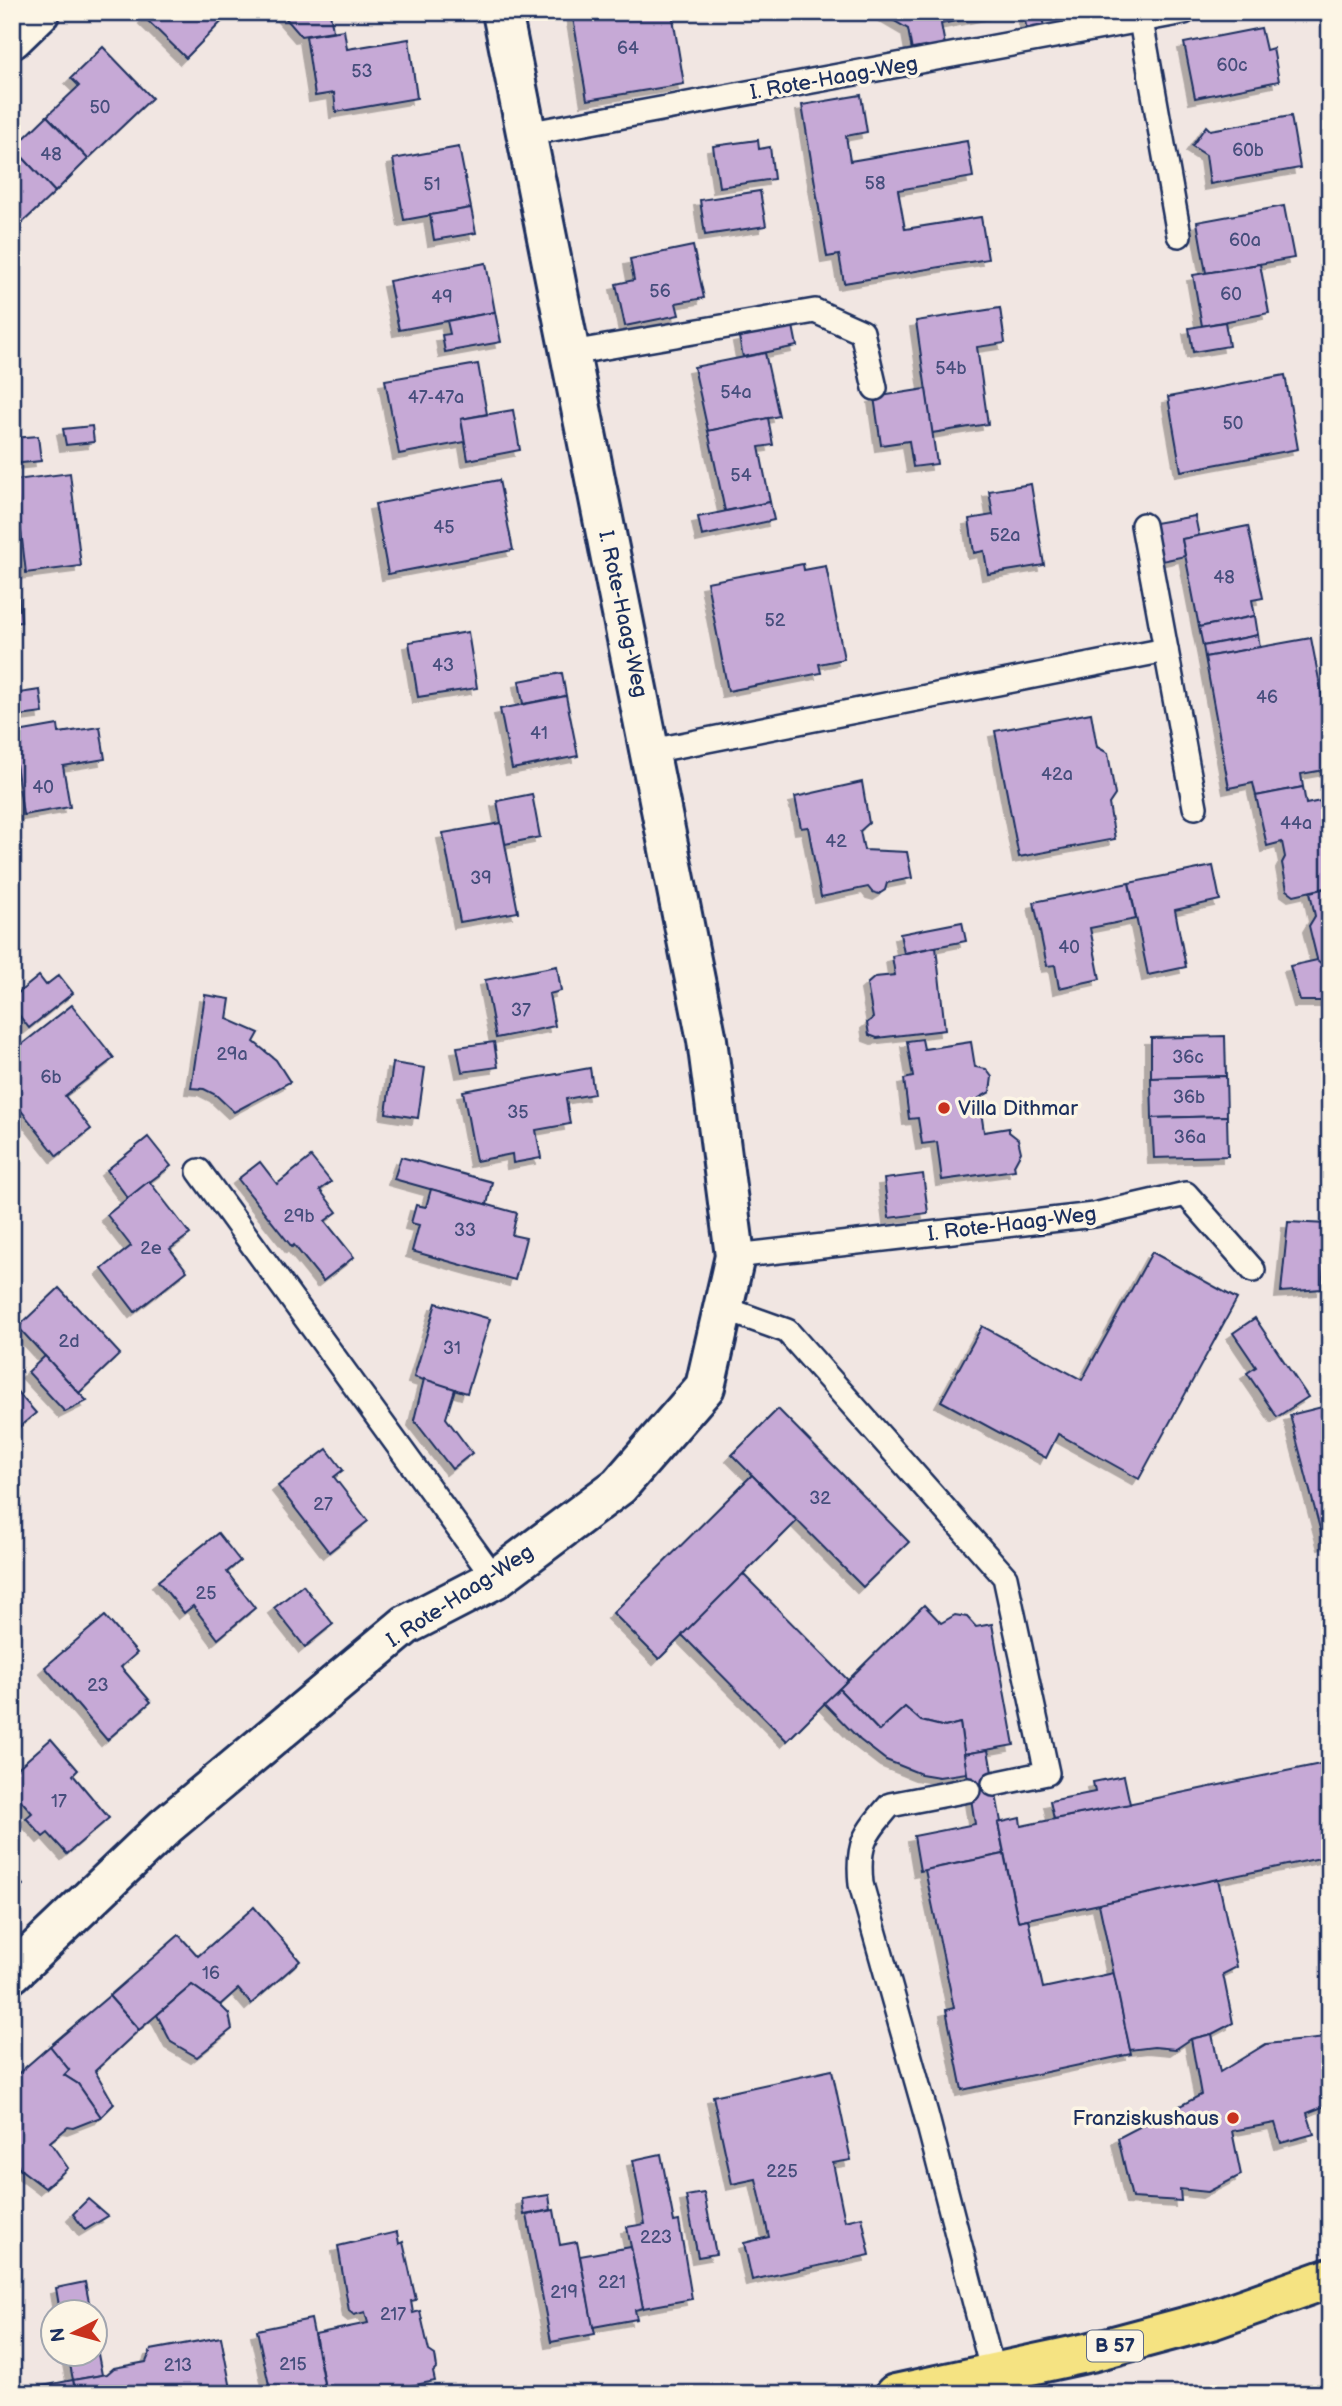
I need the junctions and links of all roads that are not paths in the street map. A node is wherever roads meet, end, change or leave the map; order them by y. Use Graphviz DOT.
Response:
graph roads {
  1 [pos="40,12"];
  2 [pos="502,12"];
  3 [pos="1184,12"];
  4 [pos="1141,21"];
  5 [pos="12,39"];
  6 [pos="526,134"];
  7 [pos="1180,234"];
  8 [pos="570,353"];
  9 [pos="875,388"];
  10 [pos="1143,525"];
  11 [pos="1166,650"];
  12 [pos="651,751"];
  13 [pos="1195,807"];
  14 [pos="199,1171"];
  15 [pos="735,1256"];
  16 [pos="1253,1270"];
  17 [pos="723,1308"];
  18 [pos="495,1579"];
  19 [pos="994,1784"];
  20 [pos="968,1790"];
  21 [pos="12,1973"];
  22 [pos="1330,2278"];
  23 [pos="993,2373"];
  24 [pos="894,2394"];
  1 -- 5 [label="street"];
  2 -- 6 [label="street, I. Rote-Haag-Weg"];
  3 -- 4 [label="lane, I. Rote-Haag-Weg"];
  4 -- 6 [label="lane, I. Rote-Haag-Weg"];
  4 -- 7 [label="lane"];
  6 -- 8 [label="street, I. Rote-Haag-Weg"];
  8 -- 9 [label="lane"];
  8 -- 12 [label="street, I. Rote-Haag-Weg"];
  10 -- 11 [label="lane"];
  11 -- 12 [label="lane"];
  11 -- 13 [label="lane"];
  12 -- 15 [label="street, I. Rote-Haag-Weg"];
  14 -- 18 [label="lane"];
  15 -- 16 [label="lane, I. Rote-Haag-Weg"];
  15 -- 17 [label="street, I. Rote-Haag-Weg"];
  17 -- 18 [label="street, I. Rote-Haag-Weg"];
  17 -- 19 [label="lane"];
  18 -- 21 [label="street, I. Rote-Haag-Weg"];
  20 -- 23 [label="lane"];
  22 -- 23 [label="main road, B 57"];
  23 -- 24 [label="main road, B 57"];
}
